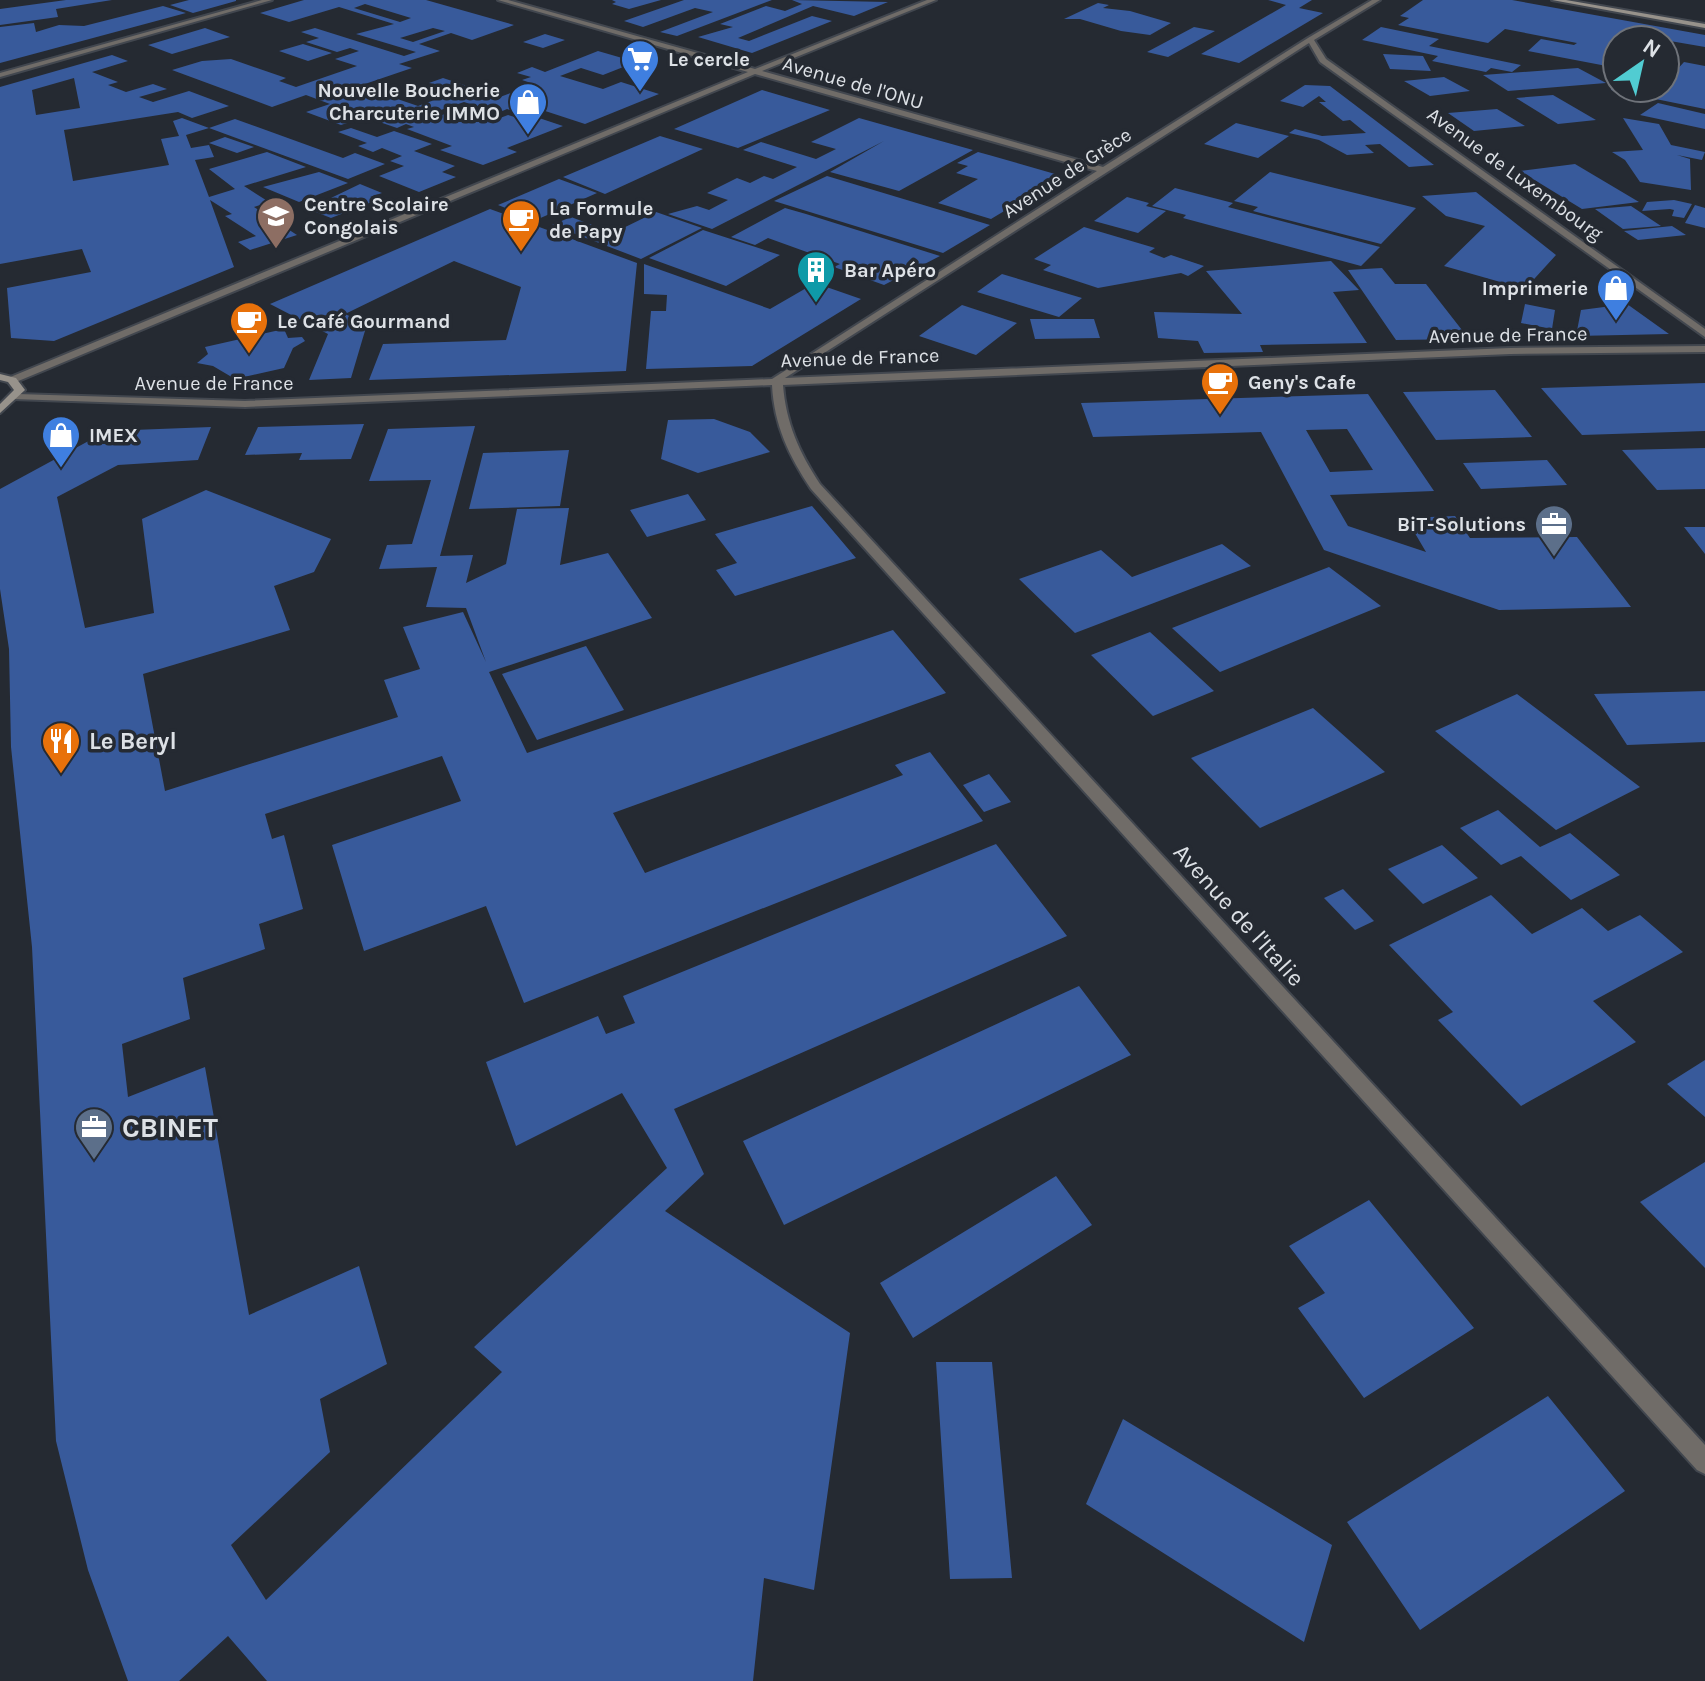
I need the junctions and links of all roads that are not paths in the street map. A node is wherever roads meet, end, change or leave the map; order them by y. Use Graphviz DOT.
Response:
graph roads {
  1 [pos="269,0"];
  2 [pos="501,0"];
  3 [pos="933,0"];
  4 [pos="1377,0"];
  5 [pos="1555,0"];
  6 [pos="1608,0"];
  7 [pos="1705,17"];
  8 [pos="1705,26"];
  9 [pos="1310,39"];
  10 [pos="752,71"];
  11 [pos="0,75"];
  12 [pos="1104,170"];
  13 [pos="1705,334"];
  14 [pos="1705,349"];
  15 [pos="6,378"];
  16 [pos="777,379"];
  17 [pos="17,397"];
  18 [pos="0,410"];
  19 [pos="1705,1462"];
  1 -- 11 [label="street"];
  2 -- 10 [label="street, Avenue de l'ONU"];
  3 -- 10 [label="street"];
  4 -- 9 [label="street, Avenue de Grèce"];
  5 -- 8 [label="street"];
  6 -- 7 [label="street"];
  9 -- 12 [label="street, Avenue de Grèce"];
  9 -- 13 [label="street, Avenue de Luxembourg"];
  10 -- 12 [label="street, Avenue de l'ONU"];
  10 -- 15 [label="street"];
  12 -- 16 [label="street, Avenue de Grèce"];
  14 -- 16 [label="street, Avenue de France"];
  15 -- 17 [label="street"];
  16 -- 17 [label="street, Avenue de France"];
  16 -- 19 [label="street, Avenue de l'Italie"];
  17 -- 18 [label="street"];
}
